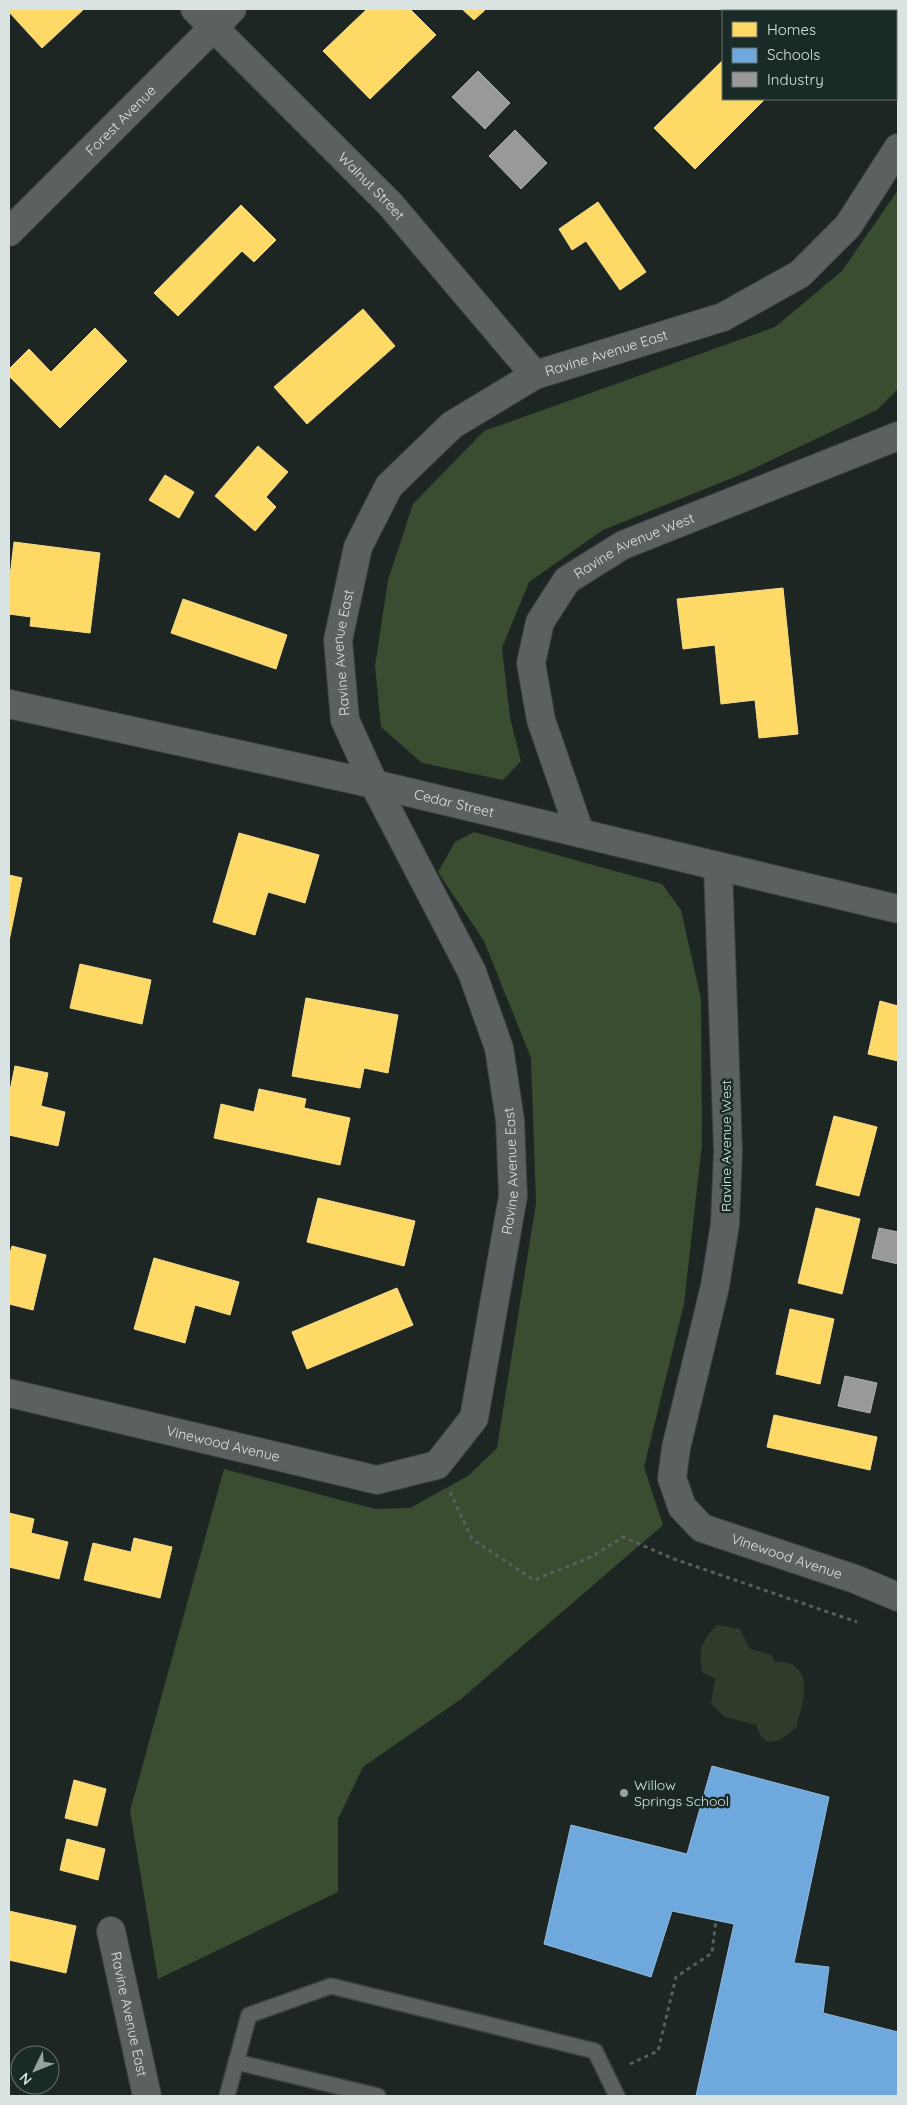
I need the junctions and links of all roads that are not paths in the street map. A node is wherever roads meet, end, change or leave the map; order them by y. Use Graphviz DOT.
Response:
graph roads {
  1 [pos="232,9"];
  2 [pos="204,18"];
  3 [pos="898,148"];
  4 [pos="9,232"];
  5 [pos="534,375"];
  6 [pos="898,436"];
  7 [pos="9,704"];
  8 [pos="374,784"];
  9 [pos="580,833"];
  10 [pos="718,868"];
  11 [pos="898,909"];
  12 [pos="9,1393"];
  13 [pos="437,1465"];
  14 [pos="682,1507"];
  15 [pos="898,1596"];
  16 [pos="111,1931"];
  17 [pos="236,2062"];
  18 [pos="147,2096"];
  19 [pos="226,2096"];
  20 [pos="378,2096"];
  21 [pos="617,2096"];
  1 -- 2 [label="street, Forest Avenue"];
  2 -- 4 [label="street, Forest Avenue"];
  2 -- 5 [label="street, Walnut Street"];
  3 -- 5 [label="street, Ravine Avenue East"];
  5 -- 8 [label="street, Ravine Avenue East"];
  6 -- 9 [label="street, Ravine Avenue West"];
  7 -- 8 [label="street, Cedar Street"];
  8 -- 9 [label="street, Cedar Street"];
  8 -- 13 [label="street, Ravine Avenue East"];
  9 -- 10 [label="street, Cedar Street"];
  10 -- 11 [label="street, Cedar Street"];
  10 -- 14 [label="street, Ravine Avenue West"];
  12 -- 13 [label="street, Vinewood Avenue"];
  14 -- 15 [label="street, Vinewood Avenue"];
  16 -- 18 [label="street, Ravine Avenue East"];
  17 -- 19 [label="lane"];
  17 -- 20 [label="lane"];
  17 -- 21 [label="lane"];
}
